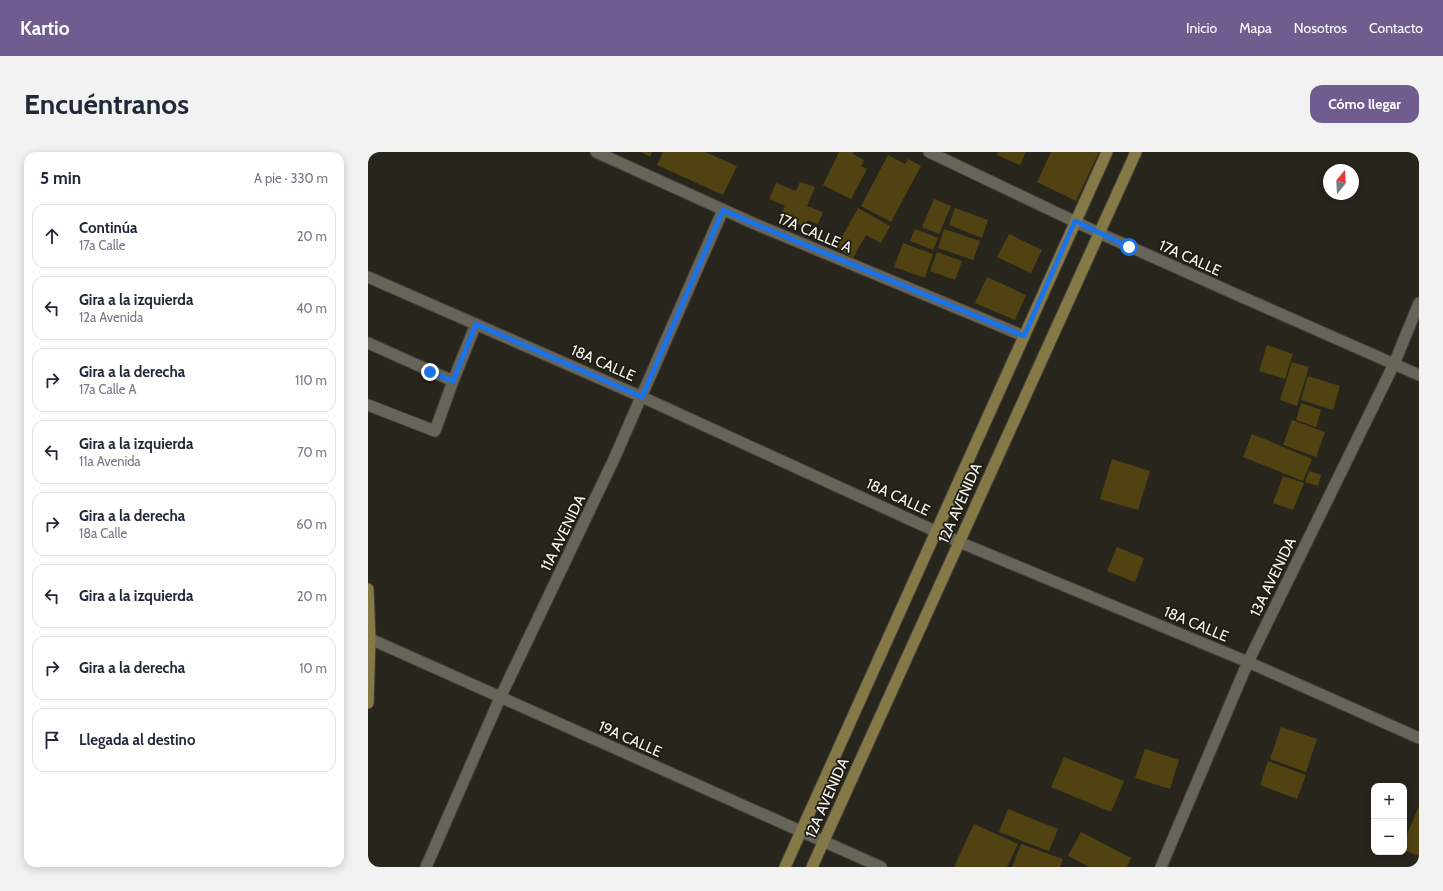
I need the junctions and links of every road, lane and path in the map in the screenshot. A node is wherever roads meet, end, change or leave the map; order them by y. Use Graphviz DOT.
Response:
graph roads {
  1 [pos="596,152"];
  2 [pos="929,152"];
  3 [pos="1106,152"];
  4 [pos="1136,152"];
  5 [pos="723,210"];
  6 [pos="1075,221"];
  7 [pos="1099,233"];
  8 [pos="368,277"];
  9 [pos="1419,303"];
  10 [pos="476,324"];
  11 [pos="1024,336"];
  12 [pos="368,343"];
  13 [pos="1394,364"];
  14 [pos="1419,375"];
  15 [pos="453,381"];
  16 [pos="642,397"];
  17 [pos="368,405"];
  18 [pos="936,531"];
  19 [pos="959,542"];
  20 [pos="368,589"];
  21 [pos="369,638"];
  22 [pos="1248,662"];
  23 [pos="500,698"];
  24 [pos="368,703"];
  25 [pos="1419,738"];
  26 [pos="801,830"];
  27 [pos="824,841"];
  28 [pos="426,867"];
  29 [pos="785,867"];
  30 [pos="812,867"];
  31 [pos="881,867"];
  32 [pos="1161,867"];
  1 -- 5 [label="street, 17A CALLE A"];
  2 -- 6 [label="street, 17A CALLE"];
  3 -- 6 [label="main road, 12A AVENIDA"];
  4 -- 7 [label="main road, 12A AVENIDA"];
  5 -- 11 [label="street, 17A CALLE A"];
  5 -- 16 [label="street, 11A AVENIDA"];
  6 -- 7 [label="street, 17A CALLE"];
  6 -- 11 [label="main road, 12A AVENIDA"];
  7 -- 13 [label="street, 17A CALLE"];
  7 -- 19 [label="main road, 12A AVENIDA"];
  8 -- 10 [label="street, 18A CALLE"];
  9 -- 13 [label="street, 13A AVENIDA"];
  10 -- 15 [label="street"];
  10 -- 16 [label="street, 18A CALLE"];
  11 -- 18 [label="main road, 12A AVENIDA"];
  12 -- 15 [label="street"];
  13 -- 14 [label="street, 17A CALLE"];
  13 -- 22 [label="street, 13A AVENIDA"];
  15 -- 17 [label="street"];
  16 -- 18 [label="street, 18A CALLE"];
  16 -- 23 [label="street, 11A AVENIDA"];
  18 -- 19 [label="street, 18A CALLE"];
  18 -- 26 [label="main road, 12A AVENIDA"];
  19 -- 22 [label="street, 18A CALLE"];
  19 -- 27 [label="main road, 12A AVENIDA"];
  20 -- 21 [label="main road"];
  21 -- 23 [label="street, 19A CALLE"];
  21 -- 24 [label="main road"];
  22 -- 25 [label="street, 18A CALLE"];
  22 -- 32 [label="street, 13A AVENIDA"];
  23 -- 26 [label="street, 19A CALLE"];
  23 -- 28 [label="street, 11A AVENIDA"];
  26 -- 27 [label="street, 19A CALLE"];
  26 -- 29 [label="main road, 12A AVENIDA"];
  27 -- 30 [label="main road, 12A AVENIDA"];
  27 -- 31 [label="street, 19A CALLE"];
}
